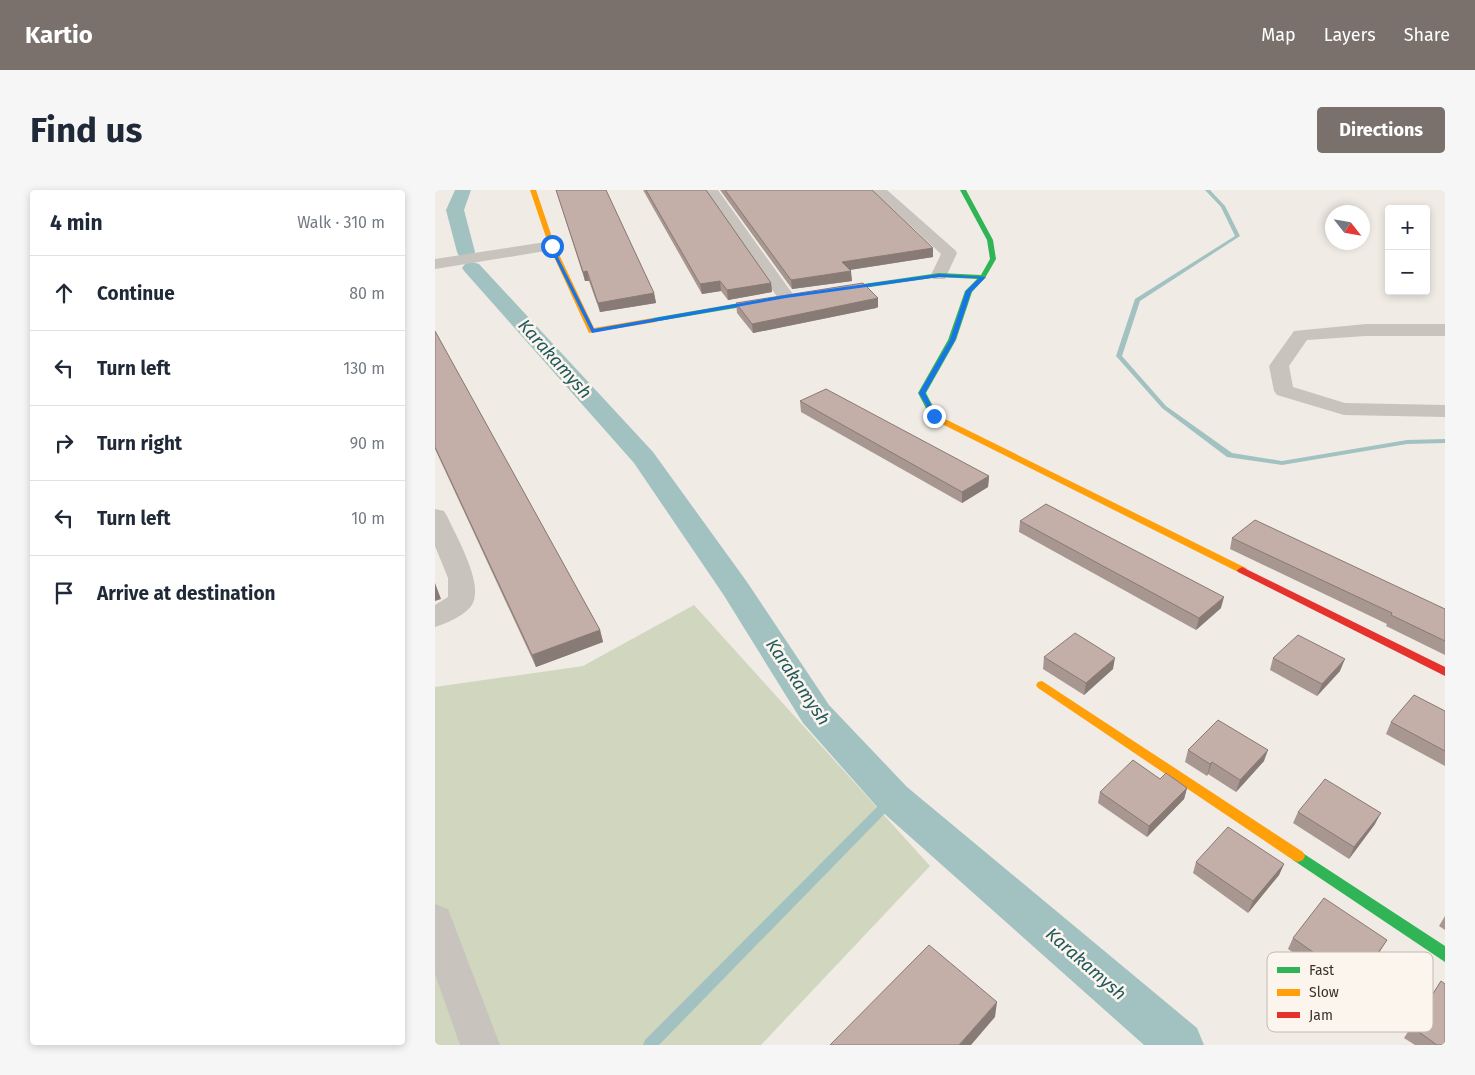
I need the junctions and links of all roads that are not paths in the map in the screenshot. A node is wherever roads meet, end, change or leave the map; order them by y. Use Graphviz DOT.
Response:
graph roads {
  1 [pos="533,190"];
  2 [pos="711,190"];
  3 [pos="879,190"];
  4 [pos="963,190"];
  5 [pos="552,246"];
  6 [pos="435,264"];
  7 [pos="939,276"];
  8 [pos="983,277"];
  9 [pos="814,293"];
  10 [pos="790,296"];
  11 [pos="1445,330"];
  12 [pos="1445,411"];
  13 [pos="435,516"];
  14 [pos="435,618"];
  15 [pos="1445,672"];
  16 [pos="1042,685"];
  17 [pos="435,921"];
  18 [pos="1445,956"];
  19 [pos="480,1045"];
  1 -- 5 [label="street"];
  2 -- 10 [label="street"];
  3 -- 7 [label="street"];
  4 -- 8 [label="street"];
  5 -- 6 [label="street"];
  5 -- 10 [label="street"];
  7 -- 8 [label="street"];
  7 -- 9 [label="street"];
  8 -- 15 [label="street"];
  11 -- 12 [label="street"];
  13 -- 14 [label="street"];
  16 -- 18 [label="street"];
  17 -- 19 [label="street"];
}
